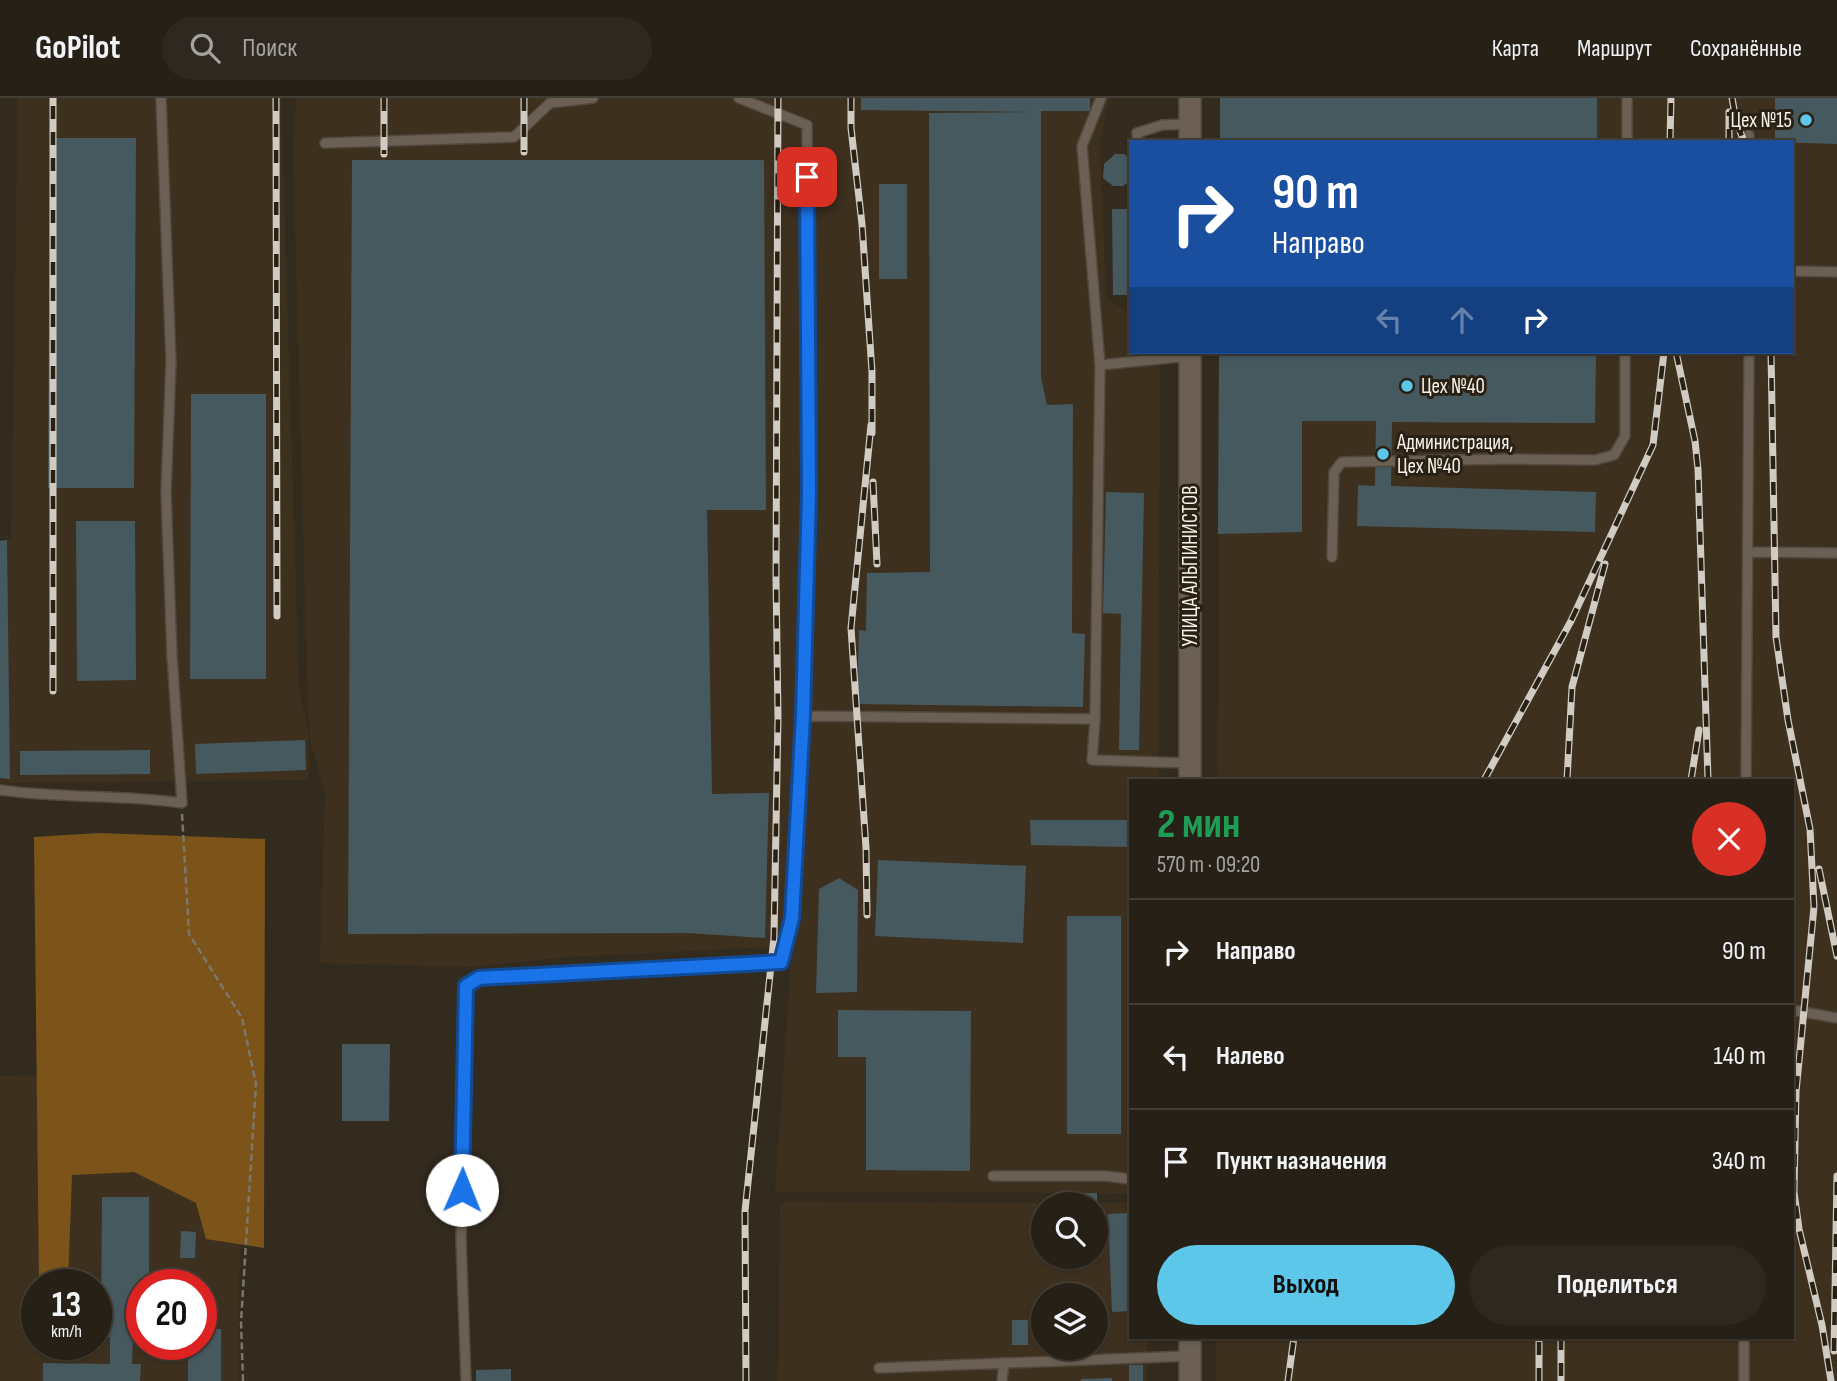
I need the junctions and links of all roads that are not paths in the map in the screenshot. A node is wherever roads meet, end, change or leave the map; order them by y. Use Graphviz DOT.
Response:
graph roads {
  1 [pos="160,98"];
  2 [pos="593,98"];
  3 [pos="739,98"];
  4 [pos="1101,98"];
  5 [pos="1190,98"];
  6 [pos="1627,98"];
  7 [pos="1190,133"];
  8 [pos="1138,140"];
  9 [pos="1627,140"];
  10 [pos="325,143"];
  11 [pos="1794,271"];
  12 [pos="1837,272"];
  13 [pos="1190,354"];
  14 [pos="1625,354"];
  15 [pos="1749,354"];
  16 [pos="1100,365"];
  17 [pos="1749,552"];
  18 [pos="1837,552"];
  19 [pos="1332,557"];
  20 [pos="803,716"];
  21 [pos="1095,719"];
  22 [pos="1190,772"];
  23 [pos="1746,779"];
  24 [pos="0,790"];
  25 [pos="1794,1010"];
  26 [pos="1837,1018"];
  27 [pos="993,1176"];
  28 [pos="1129,1179"];
  29 [pos="1744,1339"];
  30 [pos="1190,1346"];
  31 [pos="1003,1363"];
  32 [pos="880,1368"];
  33 [pos="466,1381"];
  34 [pos="1002,1381"];
  35 [pos="1190,1381"];
  36 [pos="1744,1381"];
  1 -- 24 [label="lane"];
  2 -- 10 [label="lane"];
  3 -- 20 [label="lane"];
  4 -- 16 [label="lane"];
  5 -- 7 [label="main road"];
  6 -- 9 [label="lane"];
  7 -- 8 [label="lane"];
  11 -- 12 [label="lane"];
  13 -- 16 [label="lane"];
  13 -- 22 [label="main road, УЛИЦА АЛЬПИНИСТОВ"];
  14 -- 19 [label="lane"];
  15 -- 17 [label="lane"];
  16 -- 21 [label="lane"];
  17 -- 18 [label="lane"];
  17 -- 23 [label="lane"];
  20 -- 21 [label="lane"];
  20 -- 33 [label="lane"];
  21 -- 22 [label="lane"];
  25 -- 26 [label="lane"];
  27 -- 28 [label="lane"];
  29 -- 36 [label="lane"];
  30 -- 31 [label="lane"];
  30 -- 35 [label="main road"];
  31 -- 32 [label="lane"];
  31 -- 34 [label="lane"];
}
